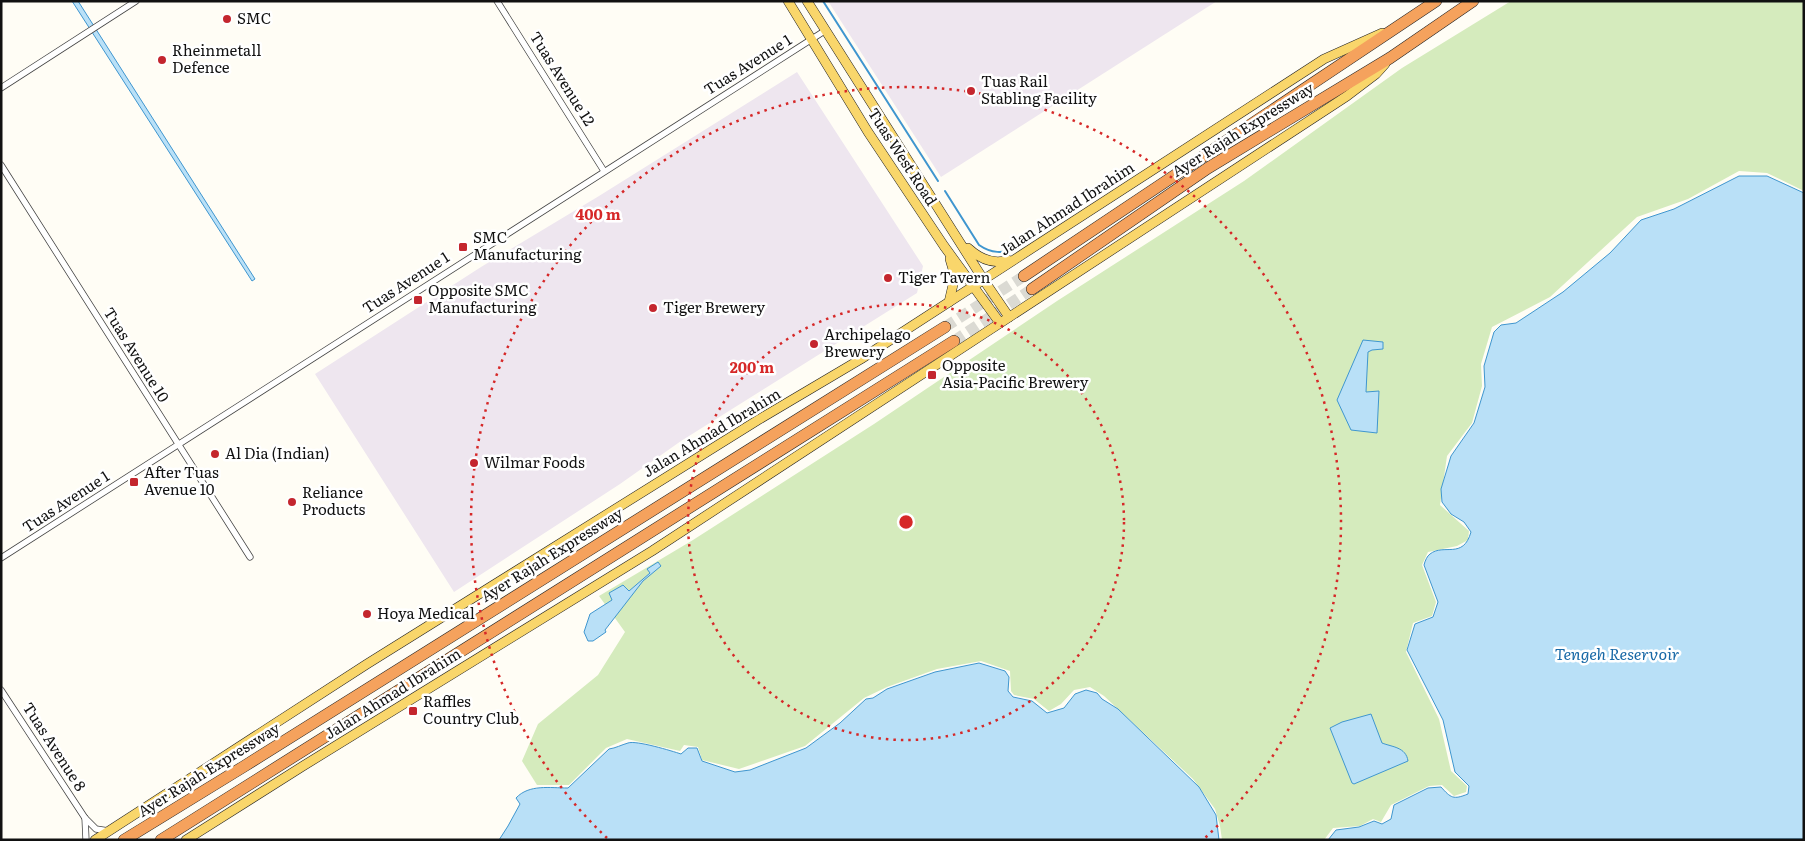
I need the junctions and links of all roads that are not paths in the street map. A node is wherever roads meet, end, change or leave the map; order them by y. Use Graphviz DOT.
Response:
graph roads {
  1 [pos="136,1"];
  2 [pos="498,1"];
  3 [pos="788,1"];
  4 [pos="808,1"];
  5 [pos="1436,1"];
  6 [pos="1473,1"];
  7 [pos="1398,25"];
  8 [pos="826,30"];
  9 [pos="812,40"];
  10 [pos="1390,58"];
  11 [pos="1,88"];
  12 [pos="1,165"];
  13 [pos="604,171"];
  14 [pos="956,237"];
  15 [pos="944,246"];
  16 [pos="1018,257"];
  17 [pos="1024,276"];
  18 [pos="983,279"];
  19 [pos="974,286"];
  20 [pos="1032,289"];
  21 [pos="949,302"];
  22 [pos="1009,317"];
  23 [pos="1000,323"];
  24 [pos="945,327"];
  25 [pos="954,340"];
  26 [pos="178,444"];
  27 [pos="250,557"];
  28 [pos="1,558"];
  29 [pos="1,690"];
  30 [pos="85,818"];
  31 [pos="109,831"];
  32 [pos="86,840"];
  33 [pos="95,840"];
  34 [pos="124,840"];
  35 [pos="161,840"];
  36 [pos="186,840"];
  1 -- 11 [label="street"];
  2 -- 13 [label="street, Tuas Avenue 12"];
  3 -- 9 [label="main road, Tuas West Road"];
  4 -- 8 [label="main road, Tuas West Road"];
  5 -- 7 [label="highway, Ayer Rajah Expressway"];
  6 -- 10 [label="highway, Ayer Rajah Expressway"];
  7 -- 16 [label="main road, Jalan Ahmad Ibrahim"];
  7 -- 17 [label="highway, Ayer Rajah Expressway"];
  8 -- 9 [label="street, Tuas Avenue 1"];
  8 -- 14 [label="main road, Tuas West Road"];
  9 -- 13 [label="street, Tuas Avenue 1"];
  9 -- 15 [label="main road, Tuas West Road"];
  10 -- 20 [label="highway, Ayer Rajah Expressway"];
  10 -- 22 [label="main road, Jalan Ahmad Ibrahim"];
  12 -- 26 [label="street, Tuas Avenue 10"];
  13 -- 26 [label="street, Tuas Avenue 1"];
  14 -- 16 [label="main road"];
  14 -- 18 [label="main road, Tuas West Road"];
  15 -- 19 [label="main road, Tuas West Road"];
  15 -- 21 [label="main road"];
  16 -- 18 [label="main road, Jalan Ahmad Ibrahim"];
  18 -- 19 [label="main road, Jalan Ahmad Ibrahim"];
  18 -- 22 [label="main road, Tuas West Road"];
  19 -- 21 [label="main road, Jalan Ahmad Ibrahim"];
  19 -- 23 [label="main road, Tuas West Road"];
  21 -- 31 [label="main road, Jalan Ahmad Ibrahim"];
  22 -- 23 [label="main road, Jalan Ahmad Ibrahim"];
  23 -- 36 [label="main road, Jalan Ahmad Ibrahim"];
  24 -- 34 [label="highway, Ayer Rajah Expressway"];
  25 -- 35 [label="highway"];
  26 -- 27 [label="street, Tuas Avenue 10"];
  26 -- 28 [label="street, Tuas Avenue 1"];
  29 -- 30 [label="street, Tuas Avenue 8"];
  30 -- 31 [label="street, Tuas Avenue 8"];
  30 -- 32 [label="street"];
  31 -- 33 [label="main road, Jalan Ahmad Ibrahim"];
}
